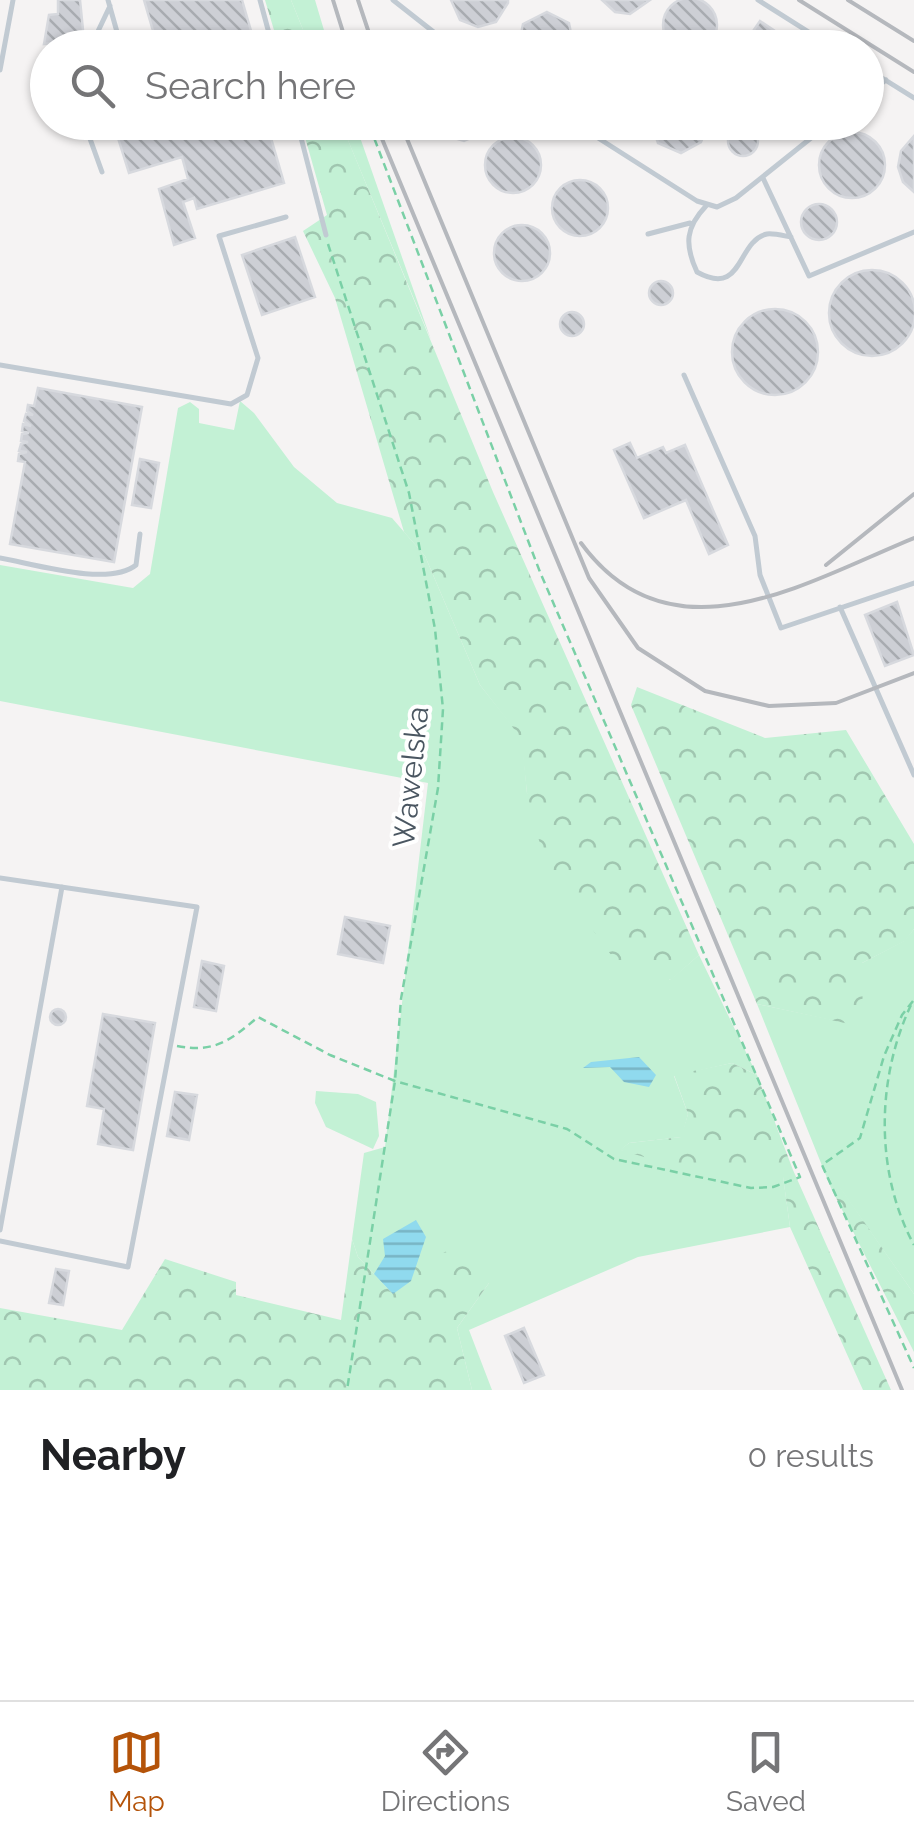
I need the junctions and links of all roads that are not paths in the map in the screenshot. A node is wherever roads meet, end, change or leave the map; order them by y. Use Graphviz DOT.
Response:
graph roads {
  1 [pos="12,0"];
  2 [pos="260,0"];
  3 [pos="393,0"];
  4 [pos="758,0"];
  5 [pos="109,3"];
  6 [pos="98,30"];
  7 [pos="116,30"];
  8 [pos="268,30"];
  9 [pos="431,30"];
  10 [pos="806,30"];
  11 [pos="0,70"];
  12 [pos="886,80"];
  13 [pos="914,98"];
  14 [pos="90,140"];
  15 [pos="302,140"];
  16 [pos="602,140"];
  17 [pos="809,140"];
  18 [pos="102,172"];
  19 [pos="763,177"];
  20 [pos="706,206"];
  21 [pos="286,217"];
  22 [pos="690,223"];
  23 [pos="914,232"];
  24 [pos="648,234"];
  25 [pos="326,235"];
  26 [pos="791,237"];
  27 [pos="0,366"];
  28 [pos="684,375"];
  29 [pos="140,534"];
  30 [pos="0,558"];
  31 [pos="914,584"];
  32 [pos="840,607"];
  33 [pos="914,776"];
  34 [pos="0,878"];
  35 [pos="62,887"];
  36 [pos="0,1230"];
  37 [pos="0,1241"];
  1 -- 11 [label="lane"];
  2 -- 8 [label="lane"];
  3 -- 9 [label="lane"];
  4 -- 10 [label="lane"];
  5 -- 6 [label="lane"];
  5 -- 7 [label="lane"];
  12 -- 13 [label="lane"];
  14 -- 18 [label="lane"];
  15 -- 25 [label="lane"];
  16 -- 20 [label="lane"];
  17 -- 19 [label="lane"];
  19 -- 20 [label="lane"];
  19 -- 26 [label="lane"];
  20 -- 22 [label="lane"];
  21 -- 27 [label="lane"];
  22 -- 24 [label="lane"];
  22 -- 26 [label="lane"];
  23 -- 26 [label="lane"];
  28 -- 32 [label="lane"];
  29 -- 30 [label="lane"];
  31 -- 32 [label="lane"];
  32 -- 33 [label="lane"];
  34 -- 35 [label="lane"];
  35 -- 36 [label="lane"];
  35 -- 37 [label="lane"];
}
